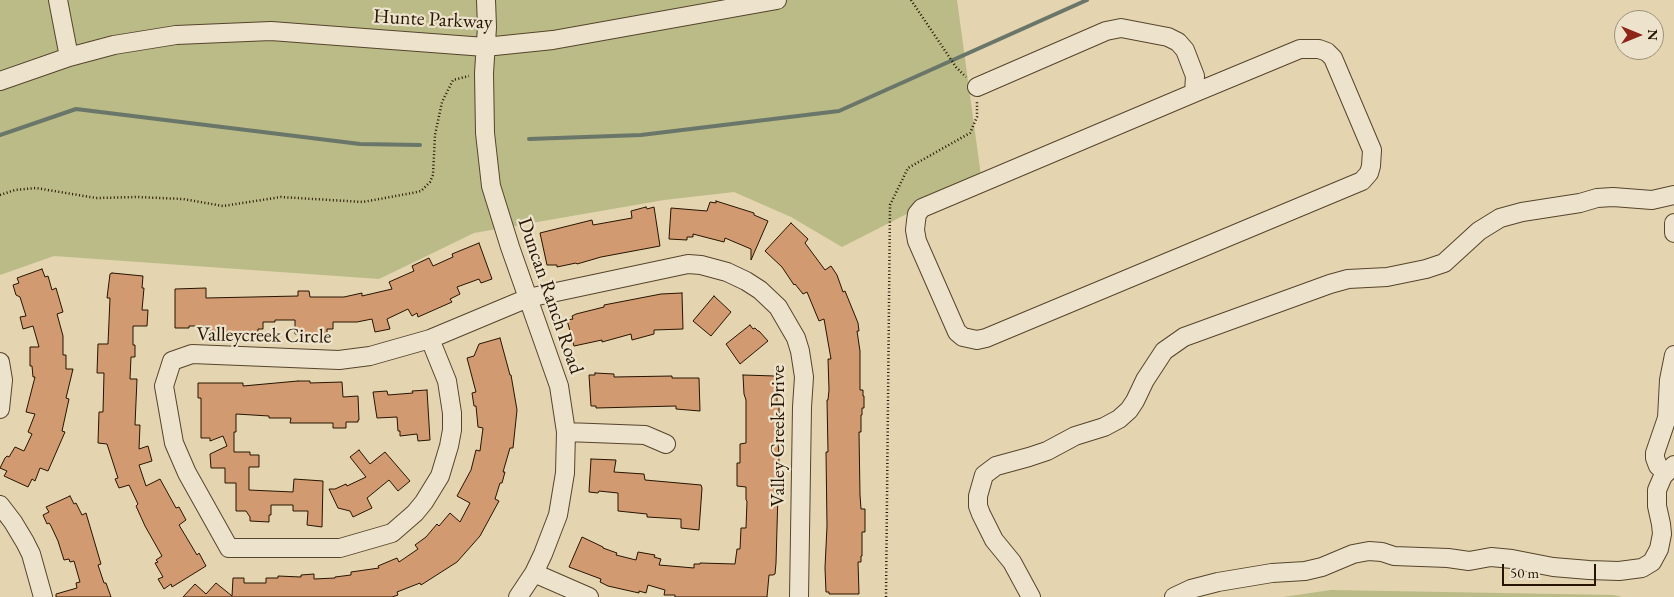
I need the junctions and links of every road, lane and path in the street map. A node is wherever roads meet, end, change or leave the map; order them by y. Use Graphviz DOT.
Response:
graph roads {
  1 [pos="58,0"];
  2 [pos="486,0"];
  3 [pos="777,0"];
  4 [pos="912,0"];
  5 [pos="485,47"];
  6 [pos="69,57"];
  7 [pos="484,73"];
  8 [pos="0,81"];
  9 [pos="977,87"];
  10 [pos="1194,93"];
  11 [pos="0,195"];
  12 [pos="1674,195"];
  13 [pos="1674,223"];
  14 [pos="1674,233"];
  15 [pos="528,298"];
  16 [pos="430,339"];
  17 [pos="1674,355"];
  18 [pos="0,362"];
  19 [pos="0,408"];
  20 [pos="566,432"];
  21 [pos="666,444"];
  22 [pos="1670,468"];
  23 [pos="0,505"];
  24 [pos="534,573"];
  25 [pos="43,597"];
  26 [pos="518,597"];
  27 [pos="589,597"];
  28 [pos="800,597"];
  29 [pos="886,597"];
  30 [pos="1031,597"];
  31 [pos="1174,597"];
  1 -- 6 [label="street"];
  2 -- 5 [label="street, Duncan Ranch Road"];
  3 -- 5 [label="street, Hunte Parkway"];
  4 -- 9 [label="path"];
  5 -- 6 [label="street, Hunte Parkway"];
  5 -- 7 [label="street, Duncan Ranch Road"];
  6 -- 8 [label="street, Hunte Parkway"];
  7 -- 11 [label="path"];
  7 -- 15 [label="street, Duncan Ranch Road"];
  9 -- 10 [label="street"];
  9 -- 29 [label="path"];
  10 -- 10 [label="street"];
  12 -- 30 [label="street"];
  13 -- 14 [label="street"];
  15 -- 16 [label="street, Valleycreek Circle"];
  15 -- 20 [label="street, Duncan Ranch Road"];
  15 -- 28 [label="street, Valley Creek Drive"];
  16 -- 16 [label="street, Valleycreek Circle"];
  17 -- 22 [label="street"];
  18 -- 19 [label="street"];
  20 -- 21 [label="street"];
  20 -- 24 [label="street, Duncan Ranch Road"];
  22 -- 31 [label="street"];
  23 -- 25 [label="street"];
  24 -- 26 [label="street, Duncan Ranch Road"];
  24 -- 27 [label="street"];
}
